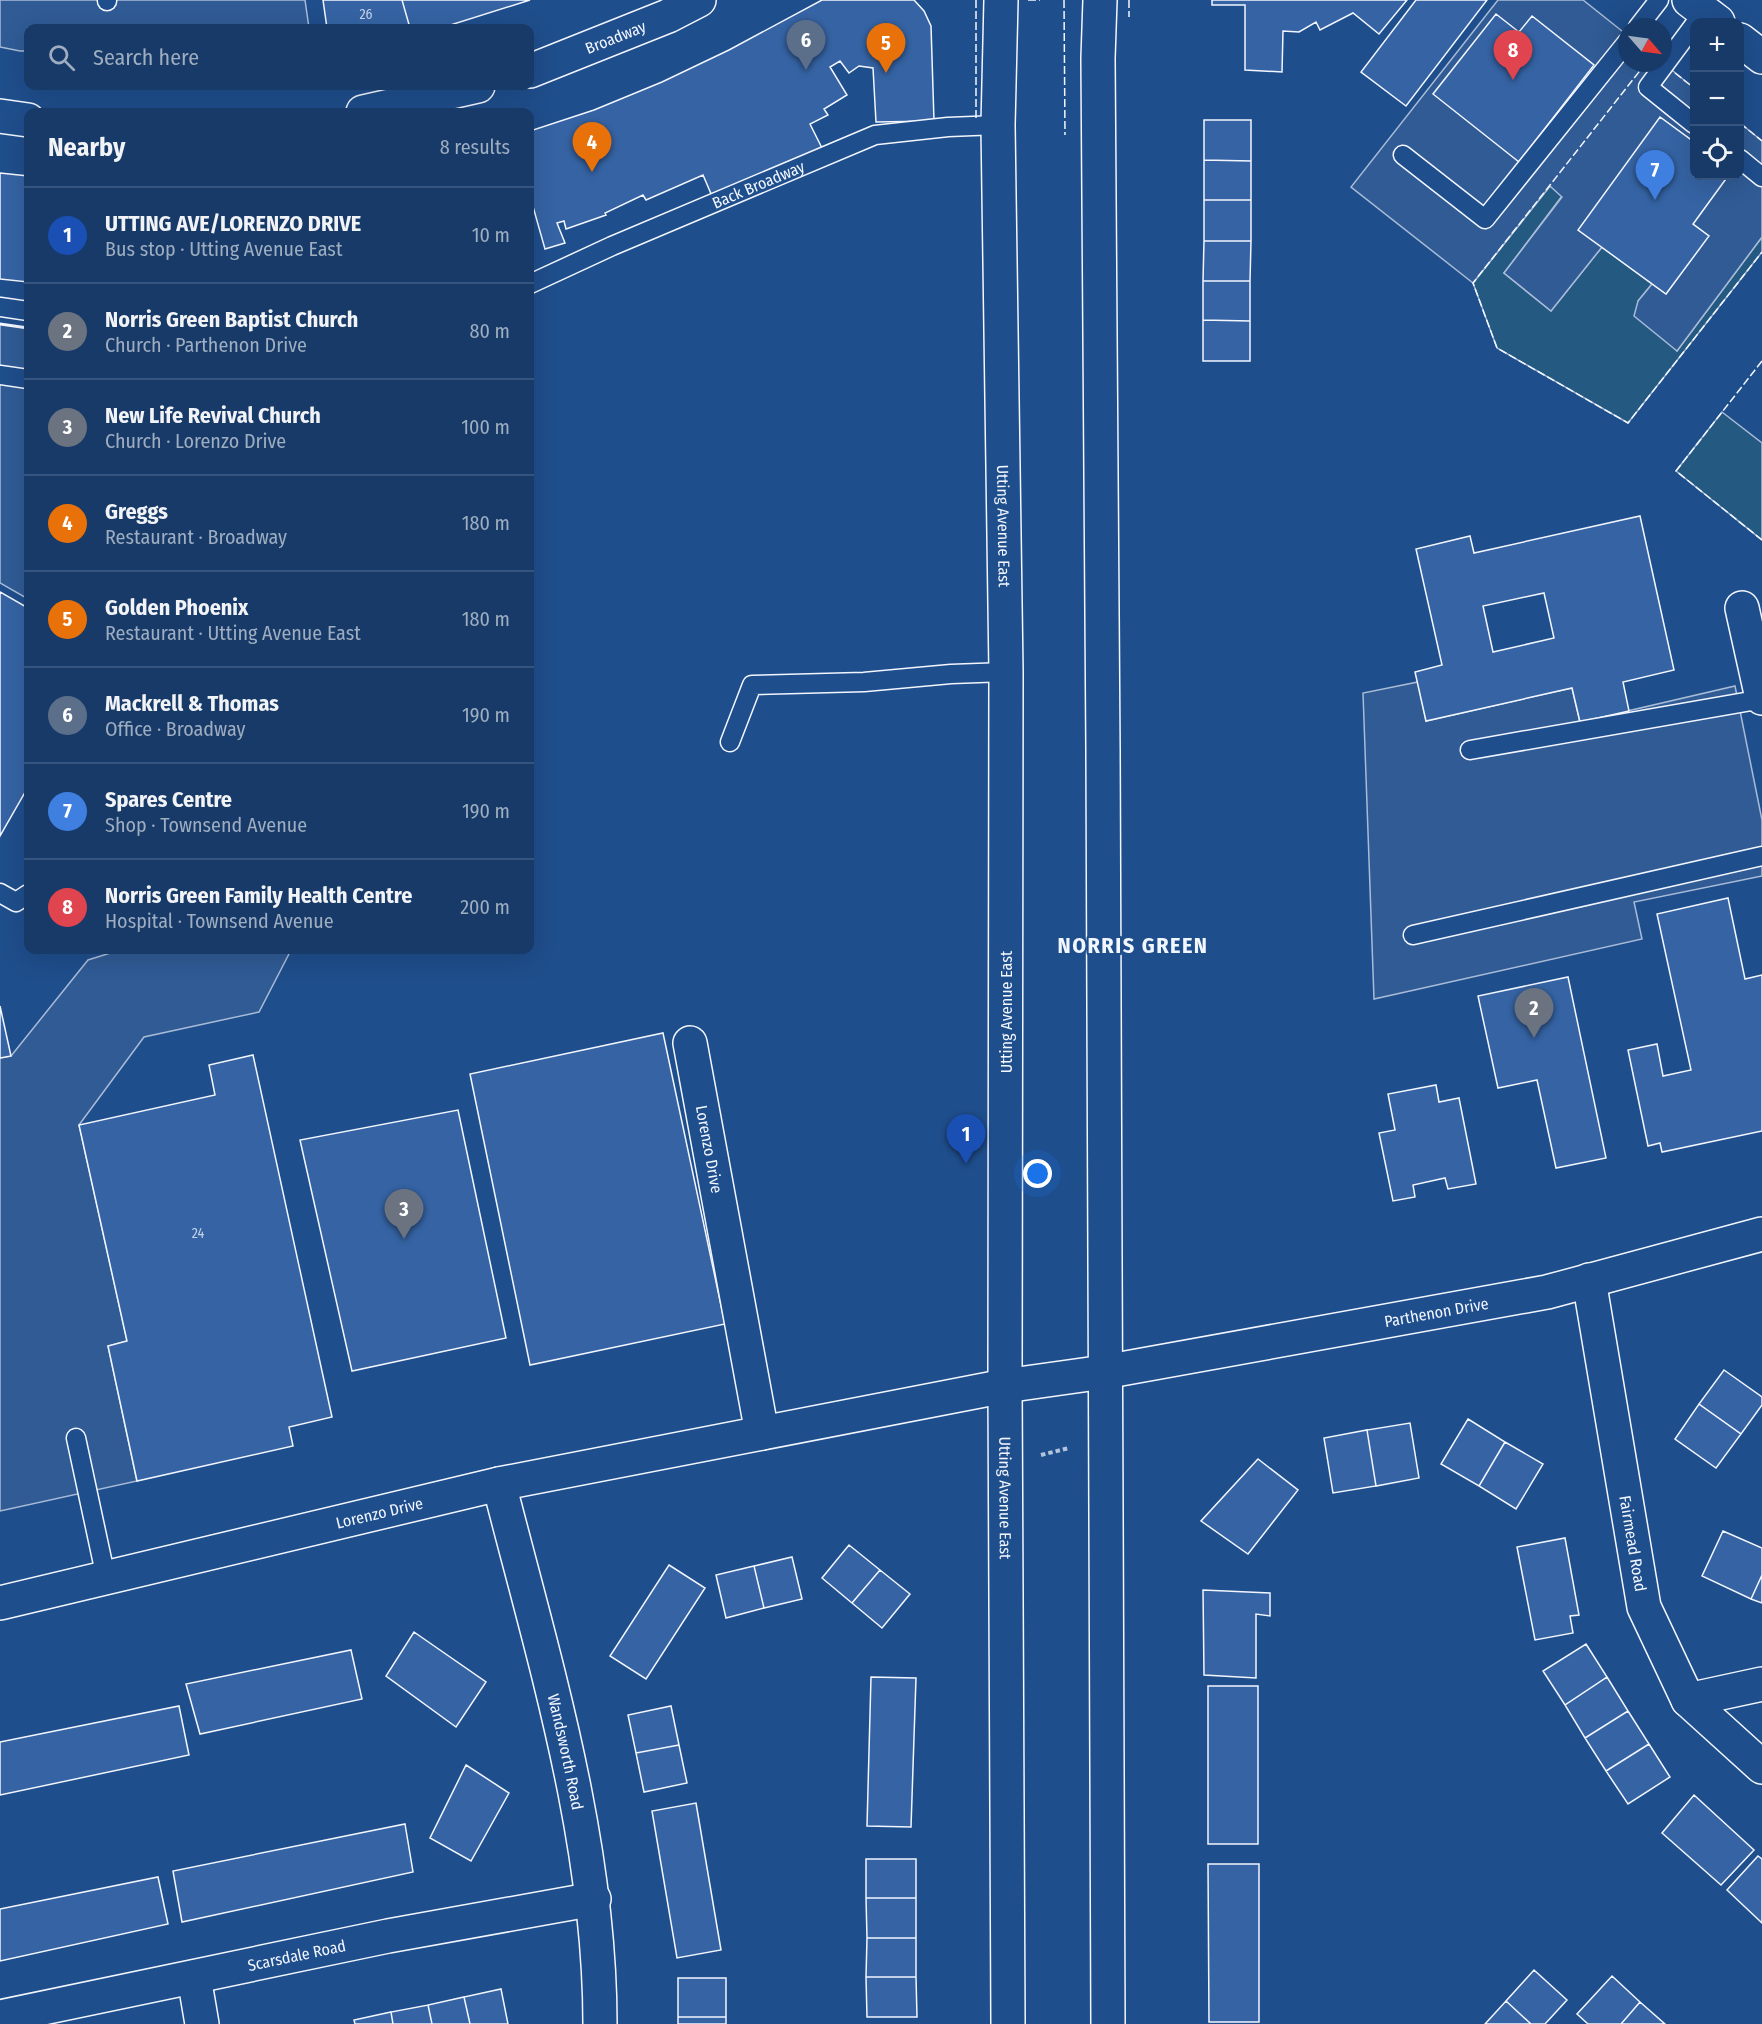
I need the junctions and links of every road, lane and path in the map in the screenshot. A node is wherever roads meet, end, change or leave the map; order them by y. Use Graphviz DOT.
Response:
graph roads {
  1 [pos="699,0"];
  2 [pos="1001,0"];
  3 [pos="1100,0"];
  4 [pos="1659,0"];
  5 [pos="1700,16"];
  6 [pos="1645,18"];
  7 [pos="1744,43"];
  8 [pos="1618,53"];
  9 [pos="1762,57"];
  10 [pos="534,69"];
  11 [pos="460,90"];
  12 [pos="381,108"];
  13 [pos="0,116"];
  14 [pos="24,119"];
  15 [pos="1690,120"];
  16 [pos="998,125"];
  17 [pos="1403,155"];
  18 [pos="1744,162"];
  19 [pos="1762,177"];
  20 [pos="534,282"];
  21 [pos="0,307"];
  22 [pos="24,310"];
  23 [pos="0,375"];
  24 [pos="24,378"];
  25 [pos="1742,608"];
  26 [pos="1006,672"];
  27 [pos="1762,699"];
  28 [pos="730,742"];
  29 [pos="1470,750"];
  30 [pos="1762,855"];
  31 [pos="0,893"];
  32 [pos="24,897"];
  33 [pos="1413,935"];
  34 [pos="690,1043"];
  35 [pos="1762,1233"];
  36 [pos="1589,1280"];
  37 [pos="1104,1372"];
  38 [pos="1005,1386"];
  39 [pos="762,1433"];
  40 [pos="76,1438"];
  41 [pos="1105,1439"];
  42 [pos="1006,1464"];
  43 [pos="499,1484"];
  44 [pos="106,1578"];
  45 [pos="0,1603"];
  46 [pos="1762,1684"];
  47 [pos="1688,1700"];
  48 [pos="1762,1767"];
  49 [pos="594,1899"];
  50 [pos="194,1977"];
  51 [pos="0,2017"];
  52 [pos="202,2024"];
  53 [pos="600,2024"];
  54 [pos="1008,2024"];
  55 [pos="1108,2024"];
  1 -- 10 [label="street, Broadway"];
  2 -- 16 [label="street, Utting Avenue East"];
  3 -- 37 [label="street"];
  4 -- 6 [label="lane"];
  5 -- 15 [label="lane"];
  7 -- 9 [label="street"];
  8 -- 17 [label="lane"];
  11 -- 12 [label="street"];
  13 -- 14 [label="street"];
  16 -- 20 [label="lane, Back Broadway"];
  16 -- 26 [label="street, Utting Avenue East"];
  18 -- 19 [label="lane"];
  21 -- 22 [label="lane"];
  23 -- 24 [label="lane"];
  25 -- 27 [label="street"];
  26 -- 28 [label="lane"];
  26 -- 38 [label="street, Utting Avenue East"];
  27 -- 29 [label="lane"];
  30 -- 33 [label="lane"];
  31 -- 32 [label="lane"];
  34 -- 39 [label="street, Lorenzo Drive"];
  35 -- 36 [label="street, Parthenon Drive"];
  36 -- 37 [label="street, Parthenon Drive"];
  36 -- 47 [label="street, Fairmead Road"];
  37 -- 38 [label="street, Lorenzo Drive"];
  37 -- 41 [label="street"];
  38 -- 39 [label="street, Lorenzo Drive"];
  38 -- 42 [label="street, Utting Avenue East"];
  39 -- 43 [label="street, Lorenzo Drive"];
  40 -- 44 [label="lane"];
  41 -- 42 [label="path"];
  41 -- 55 [label="street"];
  42 -- 54 [label="street, Utting Avenue East"];
  43 -- 44 [label="street, Lorenzo Drive"];
  43 -- 49 [label="street, Wandsworth Road"];
  44 -- 45 [label="street, Lorenzo Drive"];
  46 -- 47 [label="street"];
  47 -- 48 [label="street, Fairmead Road"];
  49 -- 50 [label="street, Scarsdale Road"];
  49 -- 53 [label="street, Wandsworth Road"];
  50 -- 51 [label="street, Scarsdale Road"];
  50 -- 52 [label="street"];
}
